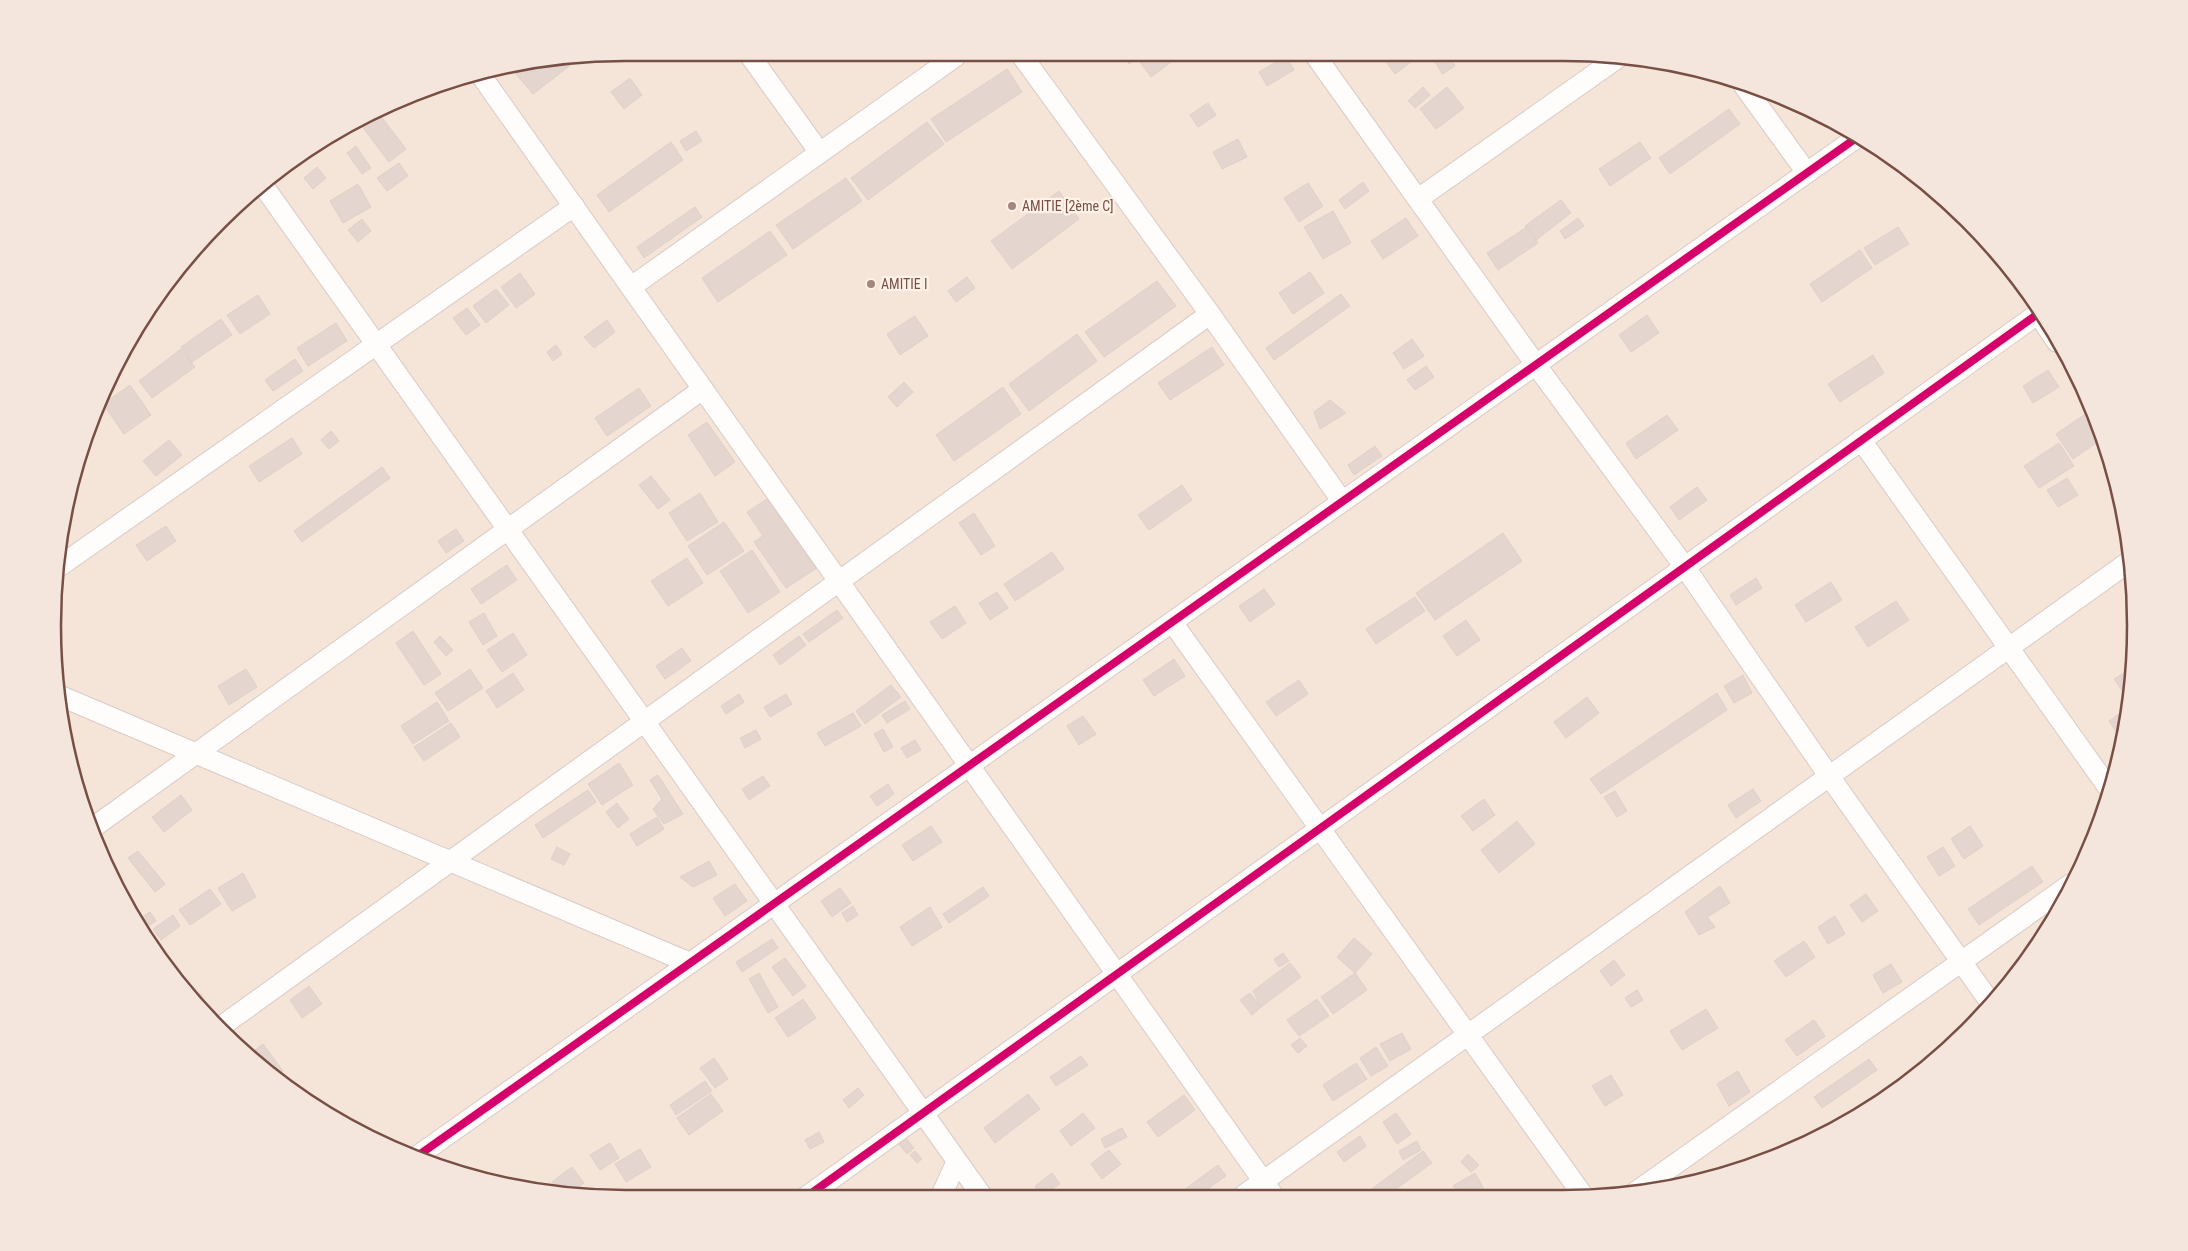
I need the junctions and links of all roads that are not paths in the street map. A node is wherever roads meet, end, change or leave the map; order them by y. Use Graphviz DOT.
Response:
graph roads {
  1 [pos="754,61"];
  2 [pos="949,61"];
  3 [pos="1026,61"];
  4 [pos="1319,61"];
  5 [pos="1610,63"];
  6 [pos="484,79"];
  7 [pos="1749,93"];
  8 [pos="1852,141"];
  9 [pos="820,153"];
  10 [pos="1807,172"];
  11 [pos="267,190"];
  12 [pos="1418,199"];
  13 [pos="574,206"];
  14 [pos="631,287"];
  15 [pos="1210,314"];
  16 [pos="2034,316"];
  17 [pos="377,344"];
  18 [pos="1536,364"];
  19 [pos="703,389"];
  20 [pos="1861,440"];
  21 [pos="1342,501"];
  22 [pos="508,529"];
  23 [pos="65,562"];
  24 [pos="1684,566"];
  25 [pos="2123,566"];
  26 [pos="839,581"];
  27 [pos="1172,622"];
  28 [pos="2008,648"];
  29 [pos="66,698"];
  30 [pos="644,722"];
  31 [pos="196,754"];
  32 [pos="969,765"];
  33 [pos="1829,776"];
  34 [pos="2105,783"];
  35 [pos="98,824"];
  36 [pos="1320,828"];
  37 [pos="450,861"];
  38 [pos="2060,892"];
  39 [pos="774,904"];
  40 [pos="1961,962"];
  41 [pos="690,963"];
  42 [pos="1117,974"];
  43 [pos="1987,998"];
  44 [pos="226,1023"];
  45 [pos="1468,1034"];
  46 [pos="923,1113"];
  47 [pos="422,1152"];
  48 [pos="957,1161"];
  49 [pos="1649,1183"];
  50 [pos="1268,1188"];
  51 [pos="814,1190"];
  52 [pos="944,1190"];
  53 [pos="978,1190"];
  54 [pos="1579,1190"];
  1 -- 9 [label="street"];
  2 -- 9 [label="street"];
  3 -- 15 [label="street"];
  4 -- 12 [label="street"];
  5 -- 12 [label="street"];
  6 -- 13 [label="street"];
  7 -- 10 [label="street"];
  8 -- 10 [label="street"];
  9 -- 14 [label="street"];
  10 -- 18 [label="street"];
  11 -- 17 [label="street"];
  12 -- 18 [label="street"];
  13 -- 14 [label="street"];
  13 -- 17 [label="street"];
  14 -- 19 [label="street"];
  15 -- 21 [label="street"];
  15 -- 26 [label="street"];
  16 -- 20 [label="street"];
  17 -- 22 [label="street"];
  17 -- 23 [label="street"];
  18 -- 21 [label="street"];
  18 -- 24 [label="street"];
  19 -- 22 [label="street"];
  19 -- 26 [label="street"];
  20 -- 24 [label="street"];
  20 -- 28 [label="street"];
  21 -- 27 [label="street"];
  22 -- 30 [label="street"];
  22 -- 31 [label="street"];
  24 -- 33 [label="street"];
  24 -- 36 [label="street"];
  25 -- 28 [label="street"];
  26 -- 30 [label="street"];
  26 -- 32 [label="street"];
  27 -- 32 [label="street"];
  27 -- 36 [label="street"];
  28 -- 33 [label="street"];
  28 -- 34 [label="street"];
  29 -- 31 [label="street"];
  30 -- 37 [label="street"];
  30 -- 39 [label="street"];
  31 -- 35 [label="street"];
  31 -- 37 [label="street"];
  32 -- 39 [label="street"];
  32 -- 42 [label="street"];
  33 -- 40 [label="street"];
  33 -- 45 [label="street"];
  36 -- 42 [label="street"];
  36 -- 45 [label="street"];
  37 -- 41 [label="street"];
  37 -- 44 [label="street"];
  38 -- 40 [label="street"];
  39 -- 41 [label="street"];
  39 -- 46 [label="street"];
  40 -- 43 [label="street"];
  40 -- 49 [label="street"];
  41 -- 47 [label="street"];
  42 -- 46 [label="street"];
  42 -- 50 [label="street"];
  45 -- 50 [label="street"];
  45 -- 54 [label="street"];
  46 -- 48 [label="street"];
  46 -- 51 [label="street"];
  48 -- 52 [label="street"];
  48 -- 53 [label="street"];
}
